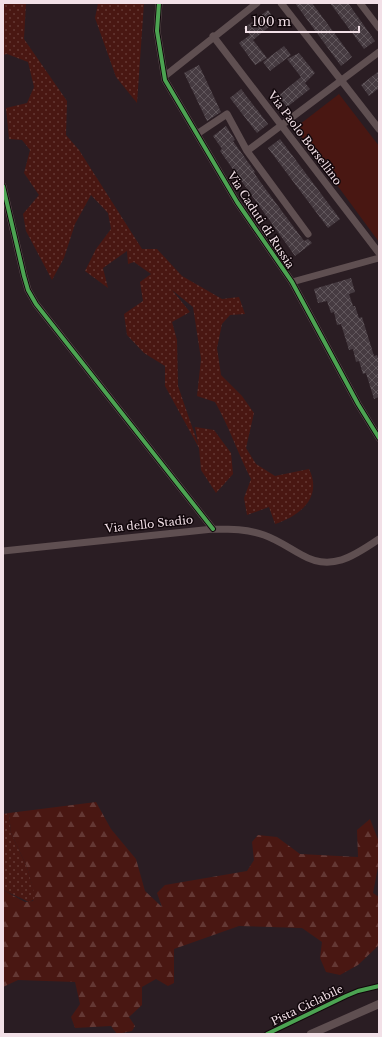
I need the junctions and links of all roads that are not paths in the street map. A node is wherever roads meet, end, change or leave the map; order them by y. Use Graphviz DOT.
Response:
graph roads {
  1 [pos="159,3"];
  2 [pos="257,3"];
  3 [pos="281,3"];
  4 [pos="360,3"];
  5 [pos="379,28"];
  6 [pos="214,36"];
  7 [pos="379,52"];
  8 [pos="165,76"];
  9 [pos="341,81"];
  10 [pos="282,125"];
  11 [pos="379,129"];
  12 [pos="197,134"];
  13 [pos="247,151"];
  14 [pos="3,186"];
  15 [pos="308,234"];
  16 [pos="379,253"];
  17 [pos="379,258"];
  18 [pos="292,282"];
  19 [pos="379,438"];
  20 [pos="213,529"];
  21 [pos="379,539"];
  22 [pos="3,551"];
  23 [pos="379,1004"];
  24 [pos="311,1034"];
  1 -- 8 [label="street, Via Caduti di Russia"];
  2 -- 6 [label="street"];
  3 -- 9 [label="street"];
  4 -- 5 [label="street"];
  6 -- 8 [label="street"];
  6 -- 10 [label="street, Via Paolo Borsellino"];
  7 -- 9 [label="street"];
  8 -- 12 [label="street, Via Caduti di Russia"];
  9 -- 10 [label="street"];
  9 -- 11 [label="street"];
  10 -- 13 [label="street"];
  10 -- 16 [label="street, Via Paolo Borsellino"];
  12 -- 13 [label="street"];
  12 -- 18 [label="street, Via Caduti di Russia"];
  13 -- 15 [label="street"];
  14 -- 20 [label="street"];
  17 -- 18 [label="street"];
  18 -- 19 [label="street, Via Caduti di Russia"];
  20 -- 21 [label="street, Via dello Stadio"];
  20 -- 22 [label="street, Via dello Stadio"];
  23 -- 24 [label="street"];
}
